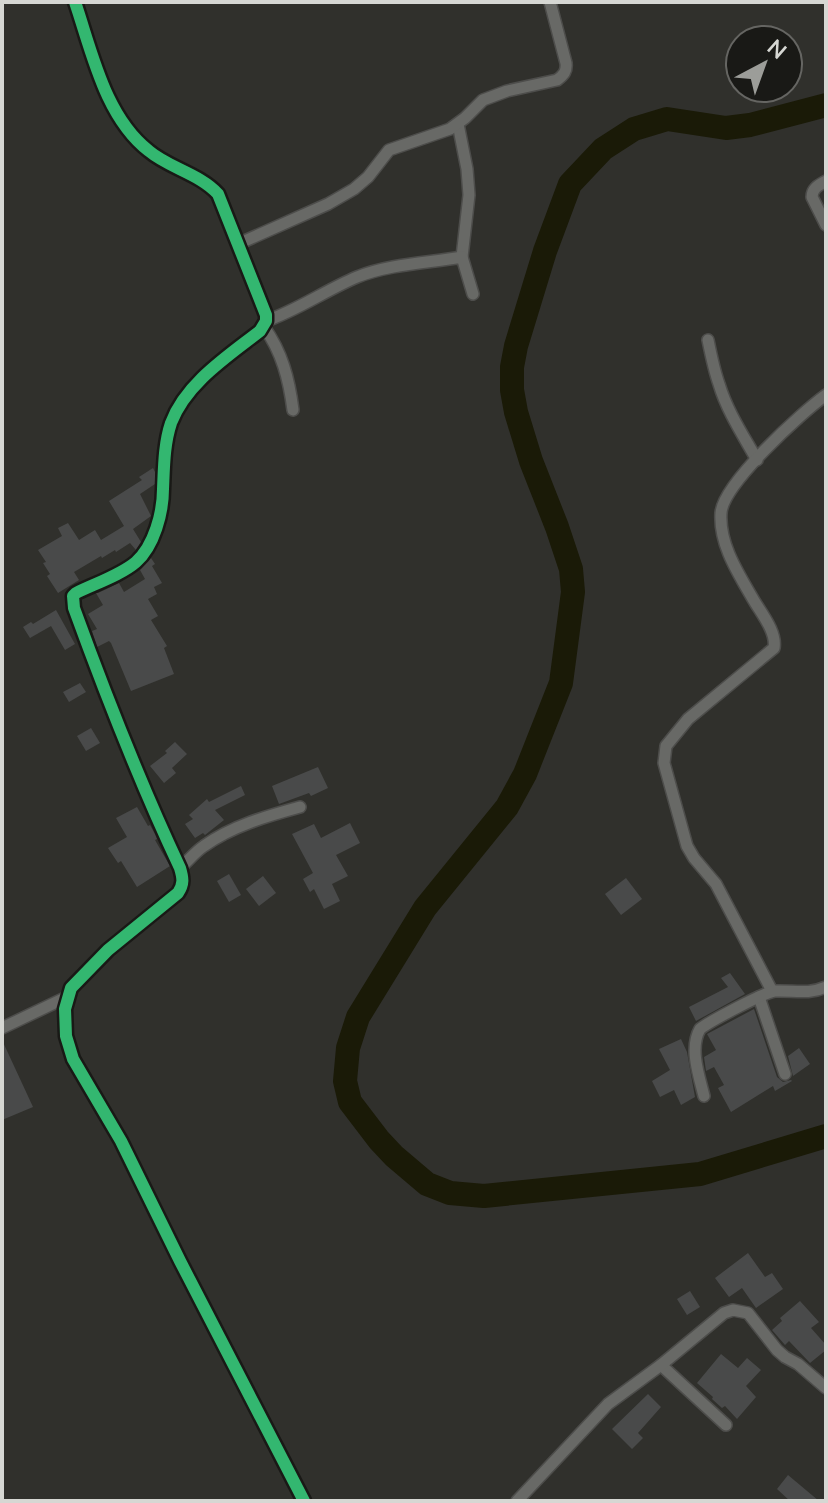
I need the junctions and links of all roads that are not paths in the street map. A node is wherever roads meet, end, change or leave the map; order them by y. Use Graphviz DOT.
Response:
graph roads {
  1 [pos="75,2"];
  2 [pos="550,2"];
  3 [pos="458,124"];
  4 [pos="826,181"];
  5 [pos="825,218"];
  6 [pos="238,244"];
  7 [pos="462,257"];
  8 [pos="473,294"];
  9 [pos="265,324"];
  10 [pos="708,340"];
  11 [pos="826,395"];
  12 [pos="293,410"];
  13 [pos="757,460"];
  14 [pos="300,807"];
  15 [pos="180,868"];
  16 [pos="826,987"];
  17 [pos="772,991"];
  18 [pos="67,997"];
  19 [pos="759,997"];
  20 [pos="2,1028"];
  21 [pos="785,1074"];
  22 [pos="704,1096"];
  23 [pos="661,1365"];
  24 [pos="826,1388"];
  25 [pos="726,1425"];
  26 [pos="304,1501"];
  27 [pos="517,1501"];
  1 -- 6 [label="street"];
  2 -- 3 [label="street"];
  3 -- 6 [label="street"];
  3 -- 7 [label="street"];
  4 -- 5 [label="street"];
  6 -- 9 [label="street"];
  7 -- 8 [label="street"];
  7 -- 9 [label="street"];
  9 -- 12 [label="street"];
  9 -- 15 [label="street"];
  10 -- 13 [label="street"];
  11 -- 13 [label="street"];
  13 -- 17 [label="street"];
  14 -- 15 [label="street"];
  15 -- 18 [label="street"];
  16 -- 17 [label="street"];
  17 -- 19 [label="street"];
  18 -- 20 [label="street"];
  18 -- 26 [label="street"];
  19 -- 21 [label="street"];
  19 -- 22 [label="street"];
  23 -- 24 [label="street"];
  23 -- 25 [label="street"];
  23 -- 27 [label="street"];
}
